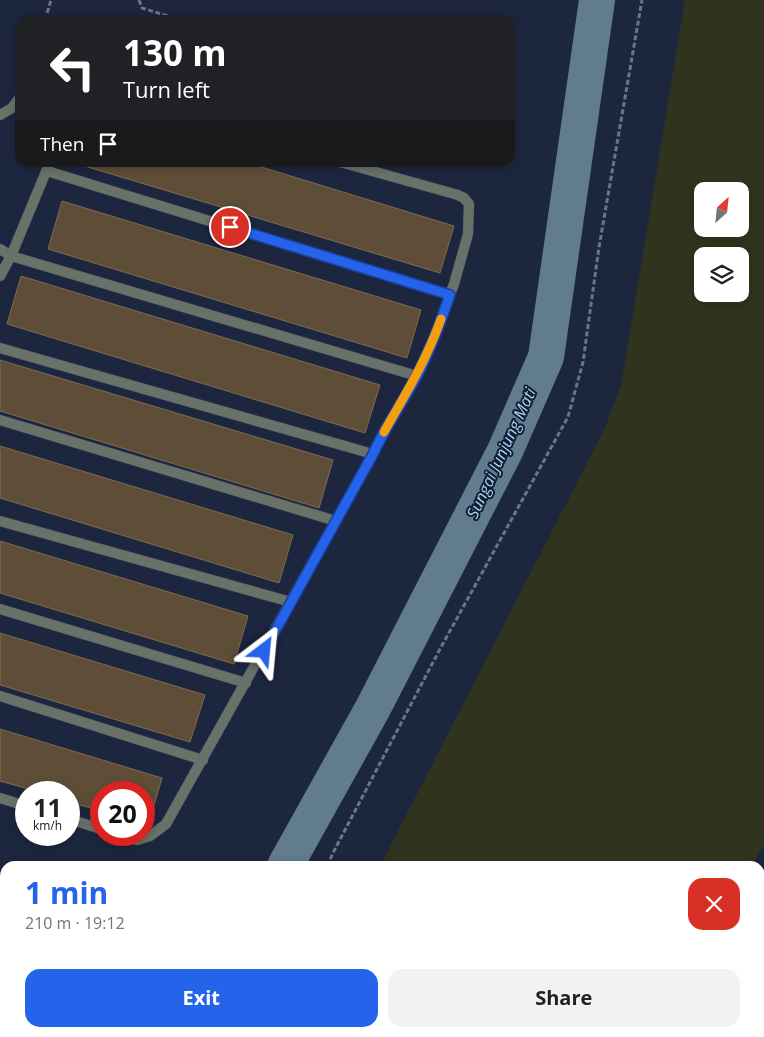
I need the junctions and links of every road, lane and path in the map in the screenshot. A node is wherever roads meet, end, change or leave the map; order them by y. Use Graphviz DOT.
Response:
graph roads {
  1 [pos="51,0"];
  2 [pos="139,0"];
  3 [pos="642,0"];
  4 [pos="46,15"];
  5 [pos="164,15"];
  6 [pos="15,104"];
  7 [pos="0,115"];
  8 [pos="49,167"];
  9 [pos="358,167"];
  10 [pos="0,249"];
  11 [pos="11,256"];
  12 [pos="0,276"];
  13 [pos="450,295"];
  14 [pos="0,348"];
  15 [pos="417,376"];
  16 [pos="0,420"];
  17 [pos="373,454"];
  18 [pos="0,521"];
  19 [pos="336,521"];
  20 [pos="291,602"];
  21 [pos="0,609"];
  22 [pos="246,683"];
  23 [pos="0,696"];
  24 [pos="203,760"];
  25 [pos="0,798"];
  26 [pos="15,803"];
  27 [pos="155,832"];
  28 [pos="329,861"];
  1 -- 4 [label="path"];
  2 -- 5 [label="path"];
  3 -- 28 [label="path"];
  6 -- 7 [label="lane"];
  8 -- 11 [label="lane"];
  8 -- 13 [label="lane"];
  9 -- 13 [label="lane"];
  10 -- 11 [label="lane"];
  11 -- 12 [label="lane"];
  11 -- 15 [label="lane"];
  13 -- 15 [label="lane"];
  14 -- 17 [label="lane"];
  15 -- 17 [label="lane"];
  16 -- 19 [label="lane"];
  17 -- 19 [label="lane"];
  18 -- 20 [label="lane"];
  19 -- 20 [label="lane"];
  20 -- 22 [label="lane"];
  21 -- 22 [label="lane"];
  22 -- 24 [label="lane"];
  23 -- 24 [label="lane"];
  24 -- 27 [label="lane"];
  25 -- 26 [label="lane"];
}
